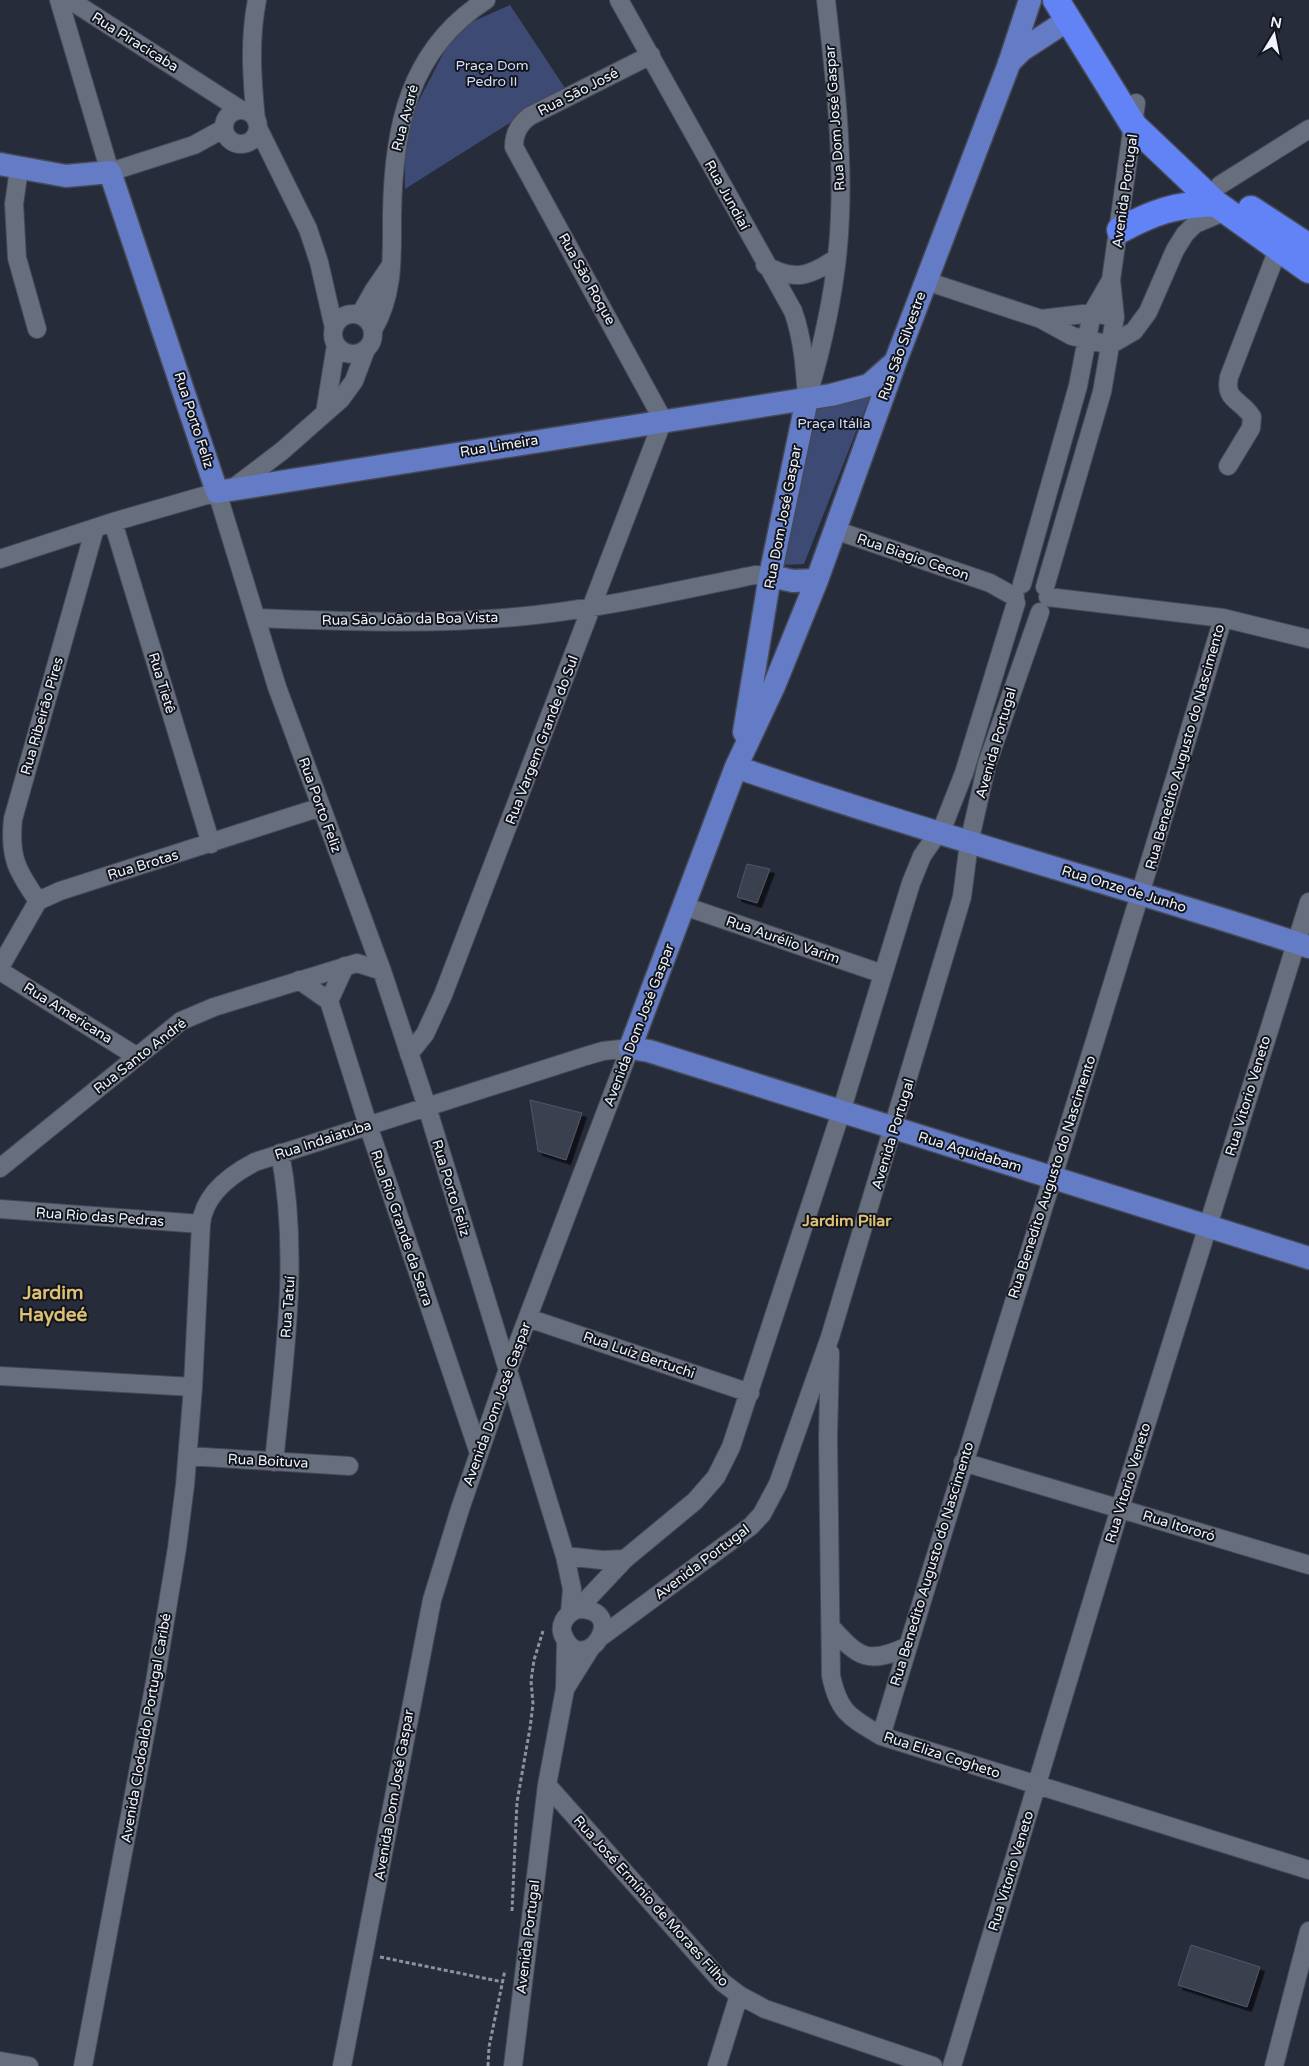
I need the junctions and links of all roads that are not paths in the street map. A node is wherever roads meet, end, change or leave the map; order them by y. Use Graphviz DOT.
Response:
graph roads {
  1 [pos="59,0"];
  2 [pos="70,0"];
  3 [pos="257,0"];
  4 [pos="486,0"];
  5 [pos="619,0"];
  6 [pos="826,0"];
  7 [pos="1030,0"];
  8 [pos="1067,7"];
  9 [pos="651,55"];
  10 [pos="1009,64"];
  11 [pos="201,83"];
  12 [pos="241,110"];
  13 [pos="1135,114"];
  14 [pos="257,124"];
  15 [pos="1309,129"];
  16 [pos="231,135"];
  17 [pos="514,138"];
  18 [pos="10,166"];
  19 [pos="280,170"];
  20 [pos="110,172"];
  21 [pos="1220,199"];
  22 [pos="1120,230"];
  23 [pos="1309,247"];
  24 [pos="1278,250"];
  25 [pos="836,259"];
  26 [pos="392,264"];
  27 [pos="765,265"];
  28 [pos="1309,270"];
  29 [pos="1111,280"];
  30 [pos="926,281"];
  31 [pos="326,290"];
  32 [pos="1092,313"];
  33 [pos="356,314"];
  34 [pos="1115,318"];
  35 [pos="1042,319"];
  36 [pos="37,329"];
  37 [pos="373,330"];
  38 [pos="335,336"];
  39 [pos="1087,340"];
  40 [pos="1110,345"];
  41 [pos="366,349"];
  42 [pos="896,360"];
  43 [pos="869,385"];
  44 [pos="807,399"];
  45 [pos="881,404"];
  46 [pos="325,413"];
  47 [pos="663,420"];
  48 [pos="1228,466"];
  49 [pos="224,491"];
  50 [pos="113,522"];
  51 [pos="95,528"];
  52 [pos="835,530"];
  53 [pos="0,559"];
  54 [pos="770,576"];
  55 [pos="817,580"];
  56 [pos="1018,593"];
  57 [pos="1044,599"];
  58 [pos="591,608"];
  59 [pos="256,618"];
  60 [pos="1223,618"];
  61 [pos="1309,639"];
  62 [pos="736,767"];
  63 [pos="320,806"];
  64 [pos="938,834"];
  65 [pos="969,843"];
  66 [pos="211,844"];
  67 [pos="1142,894"];
  68 [pos="38,901"];
  69 [pos="1309,902"];
  70 [pos="684,906"];
  71 [pos="367,929"];
  72 [pos="1302,945"];
  73 [pos="351,964"];
  74 [pos="0,969"];
  75 [pos="382,971"];
  76 [pos="883,974"];
  77 [pos="299,980"];
  78 [pos="329,1001"];
  79 [pos="630,1048"];
  80 [pos="409,1054"];
  81 [pos="136,1056"];
  82 [pos="426,1107"];
  83 [pos="841,1112"];
  84 [pos="368,1125"];
  85 [pos="894,1129"];
  86 [pos="280,1154"];
  87 [pos="0,1168"];
  88 [pos="1051,1177"];
  89 [pos="0,1209"];
  90 [pos="201,1224"];
  91 [pos="1208,1225"];
  92 [pos="1309,1258"];
  93 [pos="528,1318"];
  94 [pos="830,1337"];
  95 [pos="508,1372"];
  96 [pos="0,1376"];
  97 [pos="193,1387"];
  98 [pos="750,1393"];
  99 [pos="802,1418"];
  100 [pos="828,1438"];
  101 [pos="479,1453"];
  102 [pos="188,1456"];
  103 [pos="274,1462"];
  104 [pos="963,1462"];
  105 [pos="349,1466"];
  106 [pos="1120,1508"];
  107 [pos="565,1556"];
  108 [pos="625,1559"];
  109 [pos="1309,1565"];
  110 [pos="574,1610"];
  111 [pos="831,1627"];
  112 [pos="596,1642"];
  113 [pos="566,1643"];
  114 [pos="908,1646"];
  115 [pos="565,1689"];
  116 [pos="881,1736"];
  117 [pos="547,1785"];
  118 [pos="1037,1787"];
  119 [pos="1309,1870"];
  120 [pos="1309,1931"];
  121 [pos="738,1995"];
  122 [pos="0,2061"];
  123 [pos="29,2066"];
  124 [pos="83,2066"];
  125 [pos="342,2066"];
  126 [pos="513,2066"];
  127 [pos="717,2066"];
  128 [pos="933,2066"];
  129 [pos="952,2066"];
  130 [pos="1274,2066"];
  1 -- 20 [label="street, Rua Porto Feliz"];
  2 -- 11 [label="street, Rua Piracicaba"];
  3 -- 14 [label="street"];
  4 -- 26 [label="street, Rua Avaré"];
  5 -- 9 [label="street, Rua Jundiaí"];
  6 -- 25 [label="street, Rua Dom José Gaspar"];
  7 -- 10 [label="main road, Rua São Silvestre"];
  8 -- 10 [label="main road, Rua São Silvestre"];
  8 -- 13 [label="highway"];
  9 -- 17 [label="street, Rua São José"];
  9 -- 27 [label="street, Rua Jundiaí"];
  10 -- 30 [label="main road, Rua São Silvestre"];
  11 -- 12 [label="street, Rua Piracicaba"];
  11 -- 16 [label="street, Rua Piracicaba"];
  12 -- 14 [label="street"];
  12 -- 16 [label="street"];
  13 -- 21 [label="highway"];
  13 -- 22 [label="street, Avenida Portugal"];
  14 -- 16 [label="street"];
  14 -- 19 [label="street"];
  15 -- 21 [label="street"];
  16 -- 19 [label="street"];
  16 -- 20 [label="street"];
  17 -- 47 [label="street, Rua São Roque"];
  18 -- 20 [label="main road"];
  18 -- 36 [label="street"];
  19 -- 31 [label="street"];
  20 -- 49 [label="main road, Rua Porto Feliz"];
  21 -- 22 [label="highway"];
  21 -- 23 [label="highway"];
  21 -- 24 [label="highway"];
  21 -- 40 [label="street"];
  22 -- 29 [label="street, Avenida Portugal"];
  24 -- 28 [label="highway"];
  24 -- 48 [label="street"];
  25 -- 27 [label="street"];
  25 -- 44 [label="street, Rua Dom José Gaspar"];
  26 -- 33 [label="street"];
  26 -- 37 [label="street, Rua Avaré"];
  27 -- 44 [label="street, Rua Jundiaí"];
  29 -- 32 [label="street, Avenida Portugal"];
  29 -- 34 [label="street, Avenida Portugal"];
  30 -- 35 [label="street"];
  30 -- 42 [label="main road, Rua São Silvestre"];
  31 -- 33 [label="street"];
  31 -- 38 [label="street"];
  32 -- 34 [label="street"];
  32 -- 35 [label="street"];
  32 -- 39 [label="street, Avenida Portugal"];
  33 -- 37 [label="street"];
  33 -- 38 [label="street"];
  34 -- 40 [label="street, Avenida Portugal"];
  35 -- 39 [label="street"];
  37 -- 41 [label="street"];
  38 -- 41 [label="street"];
  38 -- 46 [label="street"];
  39 -- 40 [label="street"];
  39 -- 56 [label="street, Avenida Portugal"];
  40 -- 57 [label="street, Avenida Portugal"];
  41 -- 46 [label="street"];
  42 -- 43 [label="main road"];
  42 -- 45 [label="main road, Rua São Silvestre"];
  43 -- 44 [label="main road, Rua Limeira"];
  43 -- 45 [label="main road"];
  44 -- 47 [label="main road, Rua Limeira"];
  44 -- 54 [label="main road, Rua Dom José Gaspar"];
  45 -- 52 [label="main road, Rua São Silvestre"];
  46 -- 49 [label="street"];
  47 -- 49 [label="main road, Rua Limeira"];
  47 -- 58 [label="street, Rua Vargem Grande do Sul"];
  49 -- 50 [label="street, Rua Limeira"];
  49 -- 59 [label="street, Rua Porto Feliz"];
  50 -- 51 [label="street, Rua Limeira"];
  50 -- 66 [label="street, Rua Tietê"];
  51 -- 53 [label="street, Rua Limeira"];
  51 -- 68 [label="street, Rua Ribeirão Pires"];
  52 -- 55 [label="main road, Rua São Silvestre"];
  52 -- 56 [label="street, Rua Biagio Cecon"];
  54 -- 55 [label="main road"];
  54 -- 58 [label="street, Rua São João da Boa Vista"];
  54 -- 62 [label="main road, Rua Dom José Gaspar"];
  55 -- 62 [label="main road, Rua São Silvestre"];
  56 -- 57 [label="street"];
  56 -- 57 [label="street, Rua Biagio Cecon"];
  56 -- 64 [label="street, Avenida Portugal"];
  57 -- 60 [label="street"];
  57 -- 65 [label="street, Avenida Portugal"];
  58 -- 59 [label="street, Rua São João da Boa Vista"];
  58 -- 80 [label="street, Rua Vargem Grande do Sul"];
  59 -- 63 [label="street, Rua Porto Feliz"];
  60 -- 61 [label="street"];
  60 -- 67 [label="street, Rua Benedito Augusto do Nascimento"];
  62 -- 64 [label="main road, Rua Onze de Junho"];
  62 -- 70 [label="main road, Avenida Dom José Gaspar"];
  63 -- 66 [label="street, Rua Brotas"];
  63 -- 71 [label="street, Rua Porto Feliz"];
  64 -- 65 [label="main road, Rua Onze de Junho"];
  64 -- 76 [label="street, Avenida Portugal"];
  65 -- 67 [label="main road, Rua Onze de Junho"];
  65 -- 85 [label="street, Avenida Portugal"];
  66 -- 68 [label="street, Rua Brotas"];
  67 -- 72 [label="main road, Rua Onze de Junho"];
  67 -- 88 [label="street, Rua Benedito Augusto do Nascimento"];
  68 -- 74 [label="street"];
  69 -- 72 [label="street, Rua Vitorio Veneto"];
  70 -- 76 [label="street, Rua Aurélio Varim"];
  70 -- 79 [label="main road, Avenida Dom José Gaspar"];
  71 -- 73 [label="street"];
  71 -- 75 [label="street, Rua Porto Feliz"];
  72 -- 91 [label="street, Rua Vitorio Veneto"];
  73 -- 75 [label="street"];
  73 -- 77 [label="street, Rua Santo André"];
  73 -- 78 [label="street"];
  74 -- 81 [label="street, Rua Americana"];
  75 -- 80 [label="street, Rua Porto Feliz"];
  76 -- 83 [label="street, Avenida Portugal"];
  77 -- 78 [label="street"];
  77 -- 81 [label="street, Rua Santo André"];
  78 -- 84 [label="street, Rua Rio Grande da Serra"];
  79 -- 82 [label="street, Rua Indaiatuba"];
  79 -- 83 [label="main road, Rua Aquidabam"];
  79 -- 93 [label="street, Avenida Dom José Gaspar"];
  80 -- 82 [label="street, Rua Porto Feliz"];
  81 -- 87 [label="street, Rua Santo André"];
  82 -- 84 [label="street, Rua Indaiatuba"];
  82 -- 95 [label="street, Rua Porto Feliz"];
  83 -- 85 [label="main road, Rua Aquidabam"];
  83 -- 98 [label="street, Avenida Portugal"];
  84 -- 86 [label="street, Rua Indaiatuba"];
  84 -- 101 [label="street, Rua Rio Grande da Serra"];
  85 -- 88 [label="main road, Rua Aquidabam"];
  85 -- 94 [label="street, Avenida Portugal"];
  86 -- 90 [label="street, Rua Indaiatuba"];
  86 -- 103 [label="street, Rua Tatuí"];
  88 -- 91 [label="main road, Rua Aquidabam"];
  88 -- 104 [label="street, Rua Benedito Augusto do Nascimento"];
  89 -- 90 [label="street, Rua Rio das Pedras"];
  90 -- 97 [label="street, Rua Indaiatuba"];
  91 -- 92 [label="main road, Rua Aquidabam"];
  91 -- 106 [label="street, Rua Vitorio Veneto"];
  93 -- 95 [label="street, Avenida Dom José Gaspar"];
  93 -- 98 [label="street, Rua Luíz Bertuchi"];
  94 -- 99 [label="street, Avenida Portugal"];
  94 -- 100 [label="street, Rua Eliza Cogheto"];
  95 -- 101 [label="street, Avenida Dom José Gaspar"];
  95 -- 107 [label="street, Rua Porto Feliz"];
  96 -- 97 [label="street"];
  97 -- 102 [label="street, Avenida Clodoaldo Portugal Caribé"];
  98 -- 108 [label="street, Avenida Portugal"];
  99 -- 100 [label="street"];
  99 -- 112 [label="street, Avenida Portugal"];
  100 -- 111 [label="street, Rua Eliza Cogheto"];
  101 -- 125 [label="street, Avenida Dom José Gaspar"];
  102 -- 103 [label="street, Rua Boituva"];
  102 -- 124 [label="street, Avenida Clodoaldo Portugal Caribé"];
  103 -- 105 [label="street, Rua Boituva"];
  104 -- 106 [label="street, Rua Itororó"];
  104 -- 114 [label="street, Rua Benedito Augusto do Nascimento"];
  106 -- 109 [label="street, Rua Itororó"];
  106 -- 118 [label="street, Rua Vitorio Veneto"];
  107 -- 108 [label="street"];
  107 -- 110 [label="street, Rua Porto Feliz"];
  108 -- 110 [label="street, Avenida Portugal"];
  110 -- 112 [label="street"];
  110 -- 113 [label="street"];
  111 -- 114 [label="street"];
  111 -- 116 [label="street, Rua Eliza Cogheto"];
  112 -- 113 [label="street"];
  112 -- 115 [label="street, Avenida Portugal"];
  113 -- 115 [label="street, Avenida Portugal"];
  114 -- 116 [label="street, Rua Benedito Augusto do Nascimento"];
  115 -- 117 [label="street, Avenida Portugal"];
  116 -- 118 [label="street, Rua Eliza Cogheto"];
  117 -- 121 [label="street, Rua José Ermínio de Moraes Filho"];
  117 -- 126 [label="street, Avenida Portugal"];
  118 -- 119 [label="street, Rua Eliza Cogheto"];
  118 -- 129 [label="street, Rua Vitorio Veneto"];
  120 -- 130 [label="street"];
  121 -- 127 [label="street"];
  121 -- 128 [label="street, Rua José Ermínio de Moraes Filho"];
  122 -- 123 [label="street"];
}
